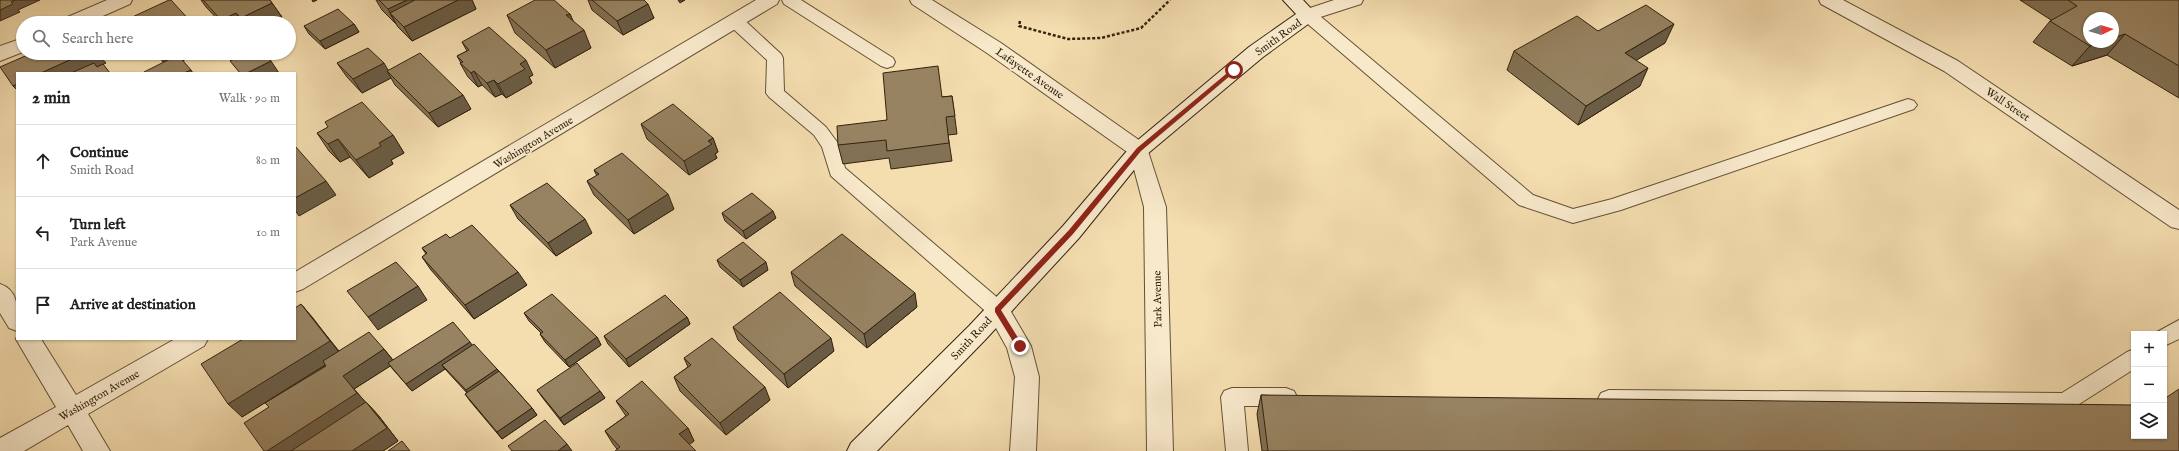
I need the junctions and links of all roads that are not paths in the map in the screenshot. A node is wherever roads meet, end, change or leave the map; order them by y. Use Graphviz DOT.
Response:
graph roads {
  1 [pos="123,0"];
  2 [pos="770,0"];
  3 [pos="790,0"];
  4 [pos="919,0"];
  5 [pos="1292,0"];
  6 [pos="1354,0"];
  7 [pos="1828,0"];
  8 [pos="1308,15"];
  9 [pos="86,16"];
  10 [pos="735,21"];
  11 [pos="16,47"];
  12 [pos="0,54"];
  13 [pos="887,62"];
  14 [pos="1908,105"];
  15 [pos="1139,150"];
  16 [pos="2179,221"];
  17 [pos="296,282"];
  18 [pos="0,293"];
  19 [pos="998,310"];
  20 [pos="16,319"];
  21 [pos="2179,328"];
  22 [pos="2167,336"];
  23 [pos="29,340"];
  24 [pos="194,340"];
  25 [pos="2131,360"];
  26 [pos="1302,398"];
  27 [pos="1589,399"];
  28 [pos="71,410"];
  29 [pos="1,451"];
  30 [pos="97,451"];
  31 [pos="860,451"];
  32 [pos="1023,451"];
  33 [pos="1160,451"];
  34 [pos="1237,451"];
  1 -- 9 [label="street"];
  2 -- 10 [label="street, Washington Avenue"];
  3 -- 13 [label="lane"];
  4 -- 15 [label="street, Lafayette Avenue"];
  5 -- 8 [label="street"];
  6 -- 8 [label="street, Smith Road"];
  7 -- 16 [label="street, Wall Street"];
  8 -- 14 [label="lane"];
  8 -- 15 [label="street, Smith Road"];
  10 -- 17 [label="street, Washington Avenue"];
  10 -- 19 [label="lane"];
  11 -- 12 [label="street"];
  15 -- 19 [label="street, Smith Road"];
  15 -- 33 [label="street, Park Avenue"];
  18 -- 20 [label="street"];
  19 -- 31 [label="street, Smith Road"];
  19 -- 32 [label="street"];
  21 -- 22 [label="lane"];
  23 -- 28 [label="street"];
  24 -- 28 [label="street, Washington Avenue"];
  25 -- 27 [label="lane"];
  26 -- 34 [label="lane"];
  28 -- 29 [label="street, Washington Avenue"];
  28 -- 30 [label="street"];
}
